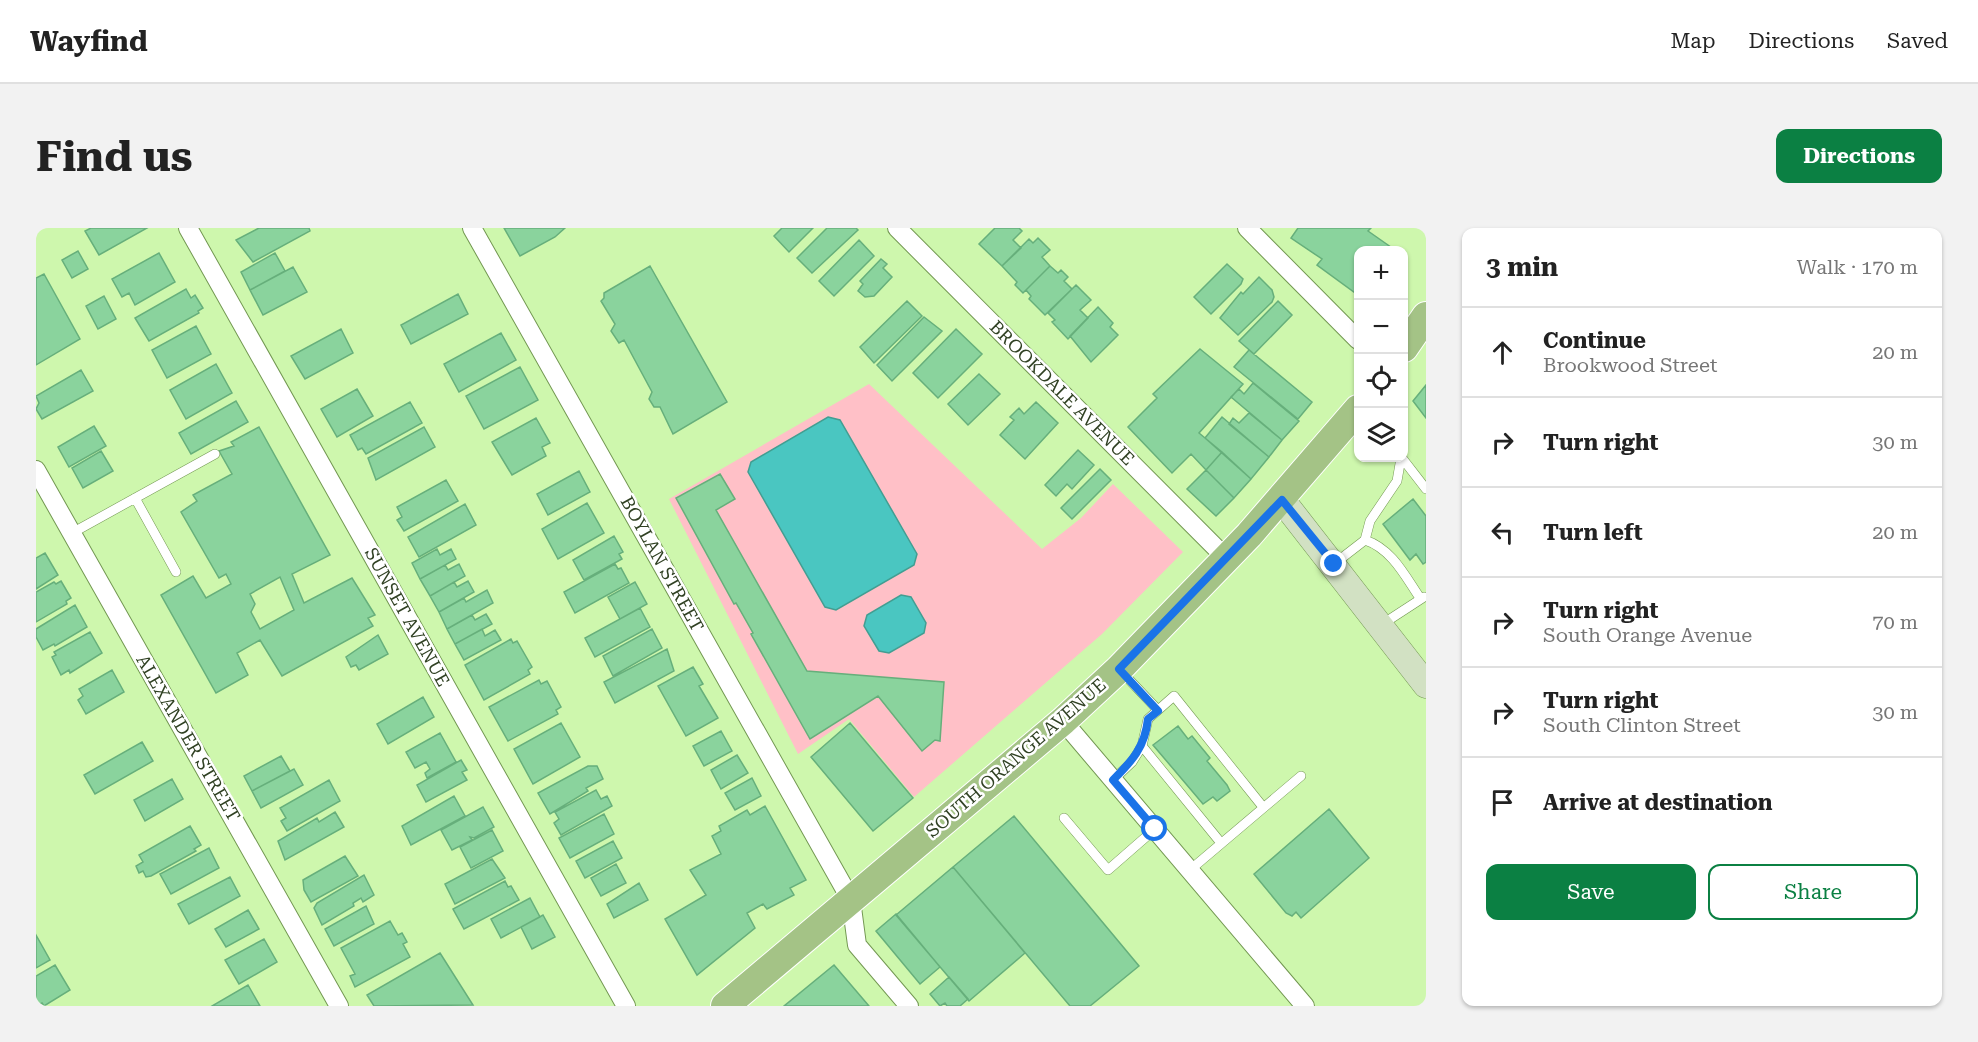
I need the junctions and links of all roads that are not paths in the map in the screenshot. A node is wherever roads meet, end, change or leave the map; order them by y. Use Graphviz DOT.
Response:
graph roads {
  1 [pos="188,228"];
  2 [pos="472,228"];
  3 [pos="897,228"];
  4 [pos="1247,228"];
  5 [pos="1426,316"];
  6 [pos="1354,335"];
  7 [pos="1408,342"];
  8 [pos="1354,416"];
  9 [pos="215,454"];
  10 [pos="1400,462"];
  11 [pos="1404,462"];
  12 [pos="36,470"];
  13 [pos="1426,489"];
  14 [pos="135,498"];
  15 [pos="1282,500"];
  16 [pos="72,533"];
  17 [pos="1365,540"];
  18 [pos="1227,559"];
  19 [pos="1334,564"];
  20 [pos="176,572"];
  21 [pos="1423,597"];
  22 [pos="1381,625"];
  23 [pos="1119,669"];
  24 [pos="1426,685"];
  25 [pos="1158,711"];
  26 [pos="1063,721"];
  27 [pos="1142,746"];
  28 [pos="1301,776"];
  29 [pos="1113,780"];
  30 [pos="1263,807"];
  31 [pos="1064,818"];
  32 [pos="1155,829"];
  33 [pos="1221,843"];
  34 [pos="1190,870"];
  35 [pos="851,900"];
  36 [pos="339,1006"];
  37 [pos="626,1006"];
  38 [pos="725,1006"];
  39 [pos="909,1006"];
  40 [pos="1305,1006"];
  1 -- 37 [label="street, SUNSET AVENUE"];
  2 -- 35 [label="street, BOYLAN STREET"];
  3 -- 18 [label="street, BROOKDALE AVENUE"];
  4 -- 6 [label="street"];
  5 -- 7 [label="main road"];
  8 -- 15 [label="main road, SOUTH ORANGE AVENUE"];
  9 -- 14 [label="lane"];
  10 -- 17 [label="lane"];
  11 -- 13 [label="lane"];
  12 -- 16 [label="street, ALEXANDER STREET"];
  14 -- 16 [label="lane"];
  14 -- 20 [label="lane"];
  15 -- 18 [label="main road, SOUTH ORANGE AVENUE"];
  15 -- 19 [label="street"];
  16 -- 36 [label="street, ALEXANDER STREET"];
  17 -- 19 [label="lane"];
  17 -- 21 [label="lane"];
  18 -- 23 [label="main road, SOUTH ORANGE AVENUE"];
  19 -- 22 [label="street"];
  21 -- 22 [label="lane"];
  22 -- 24 [label="street"];
  23 -- 25 [label="lane"];
  23 -- 26 [label="main road, SOUTH ORANGE AVENUE"];
  25 -- 27 [label="lane"];
  25 -- 30 [label="lane"];
  26 -- 29 [label="street"];
  26 -- 35 [label="main road, SOUTH ORANGE AVENUE"];
  27 -- 29 [label="lane"];
  27 -- 33 [label="lane"];
  28 -- 30 [label="lane"];
  29 -- 32 [label="street"];
  30 -- 33 [label="lane"];
  31 -- 32 [label="lane"];
  32 -- 34 [label="street"];
  33 -- 34 [label="lane"];
  34 -- 40 [label="street"];
  35 -- 38 [label="main road, SOUTH ORANGE AVENUE"];
  35 -- 39 [label="street"];
}
